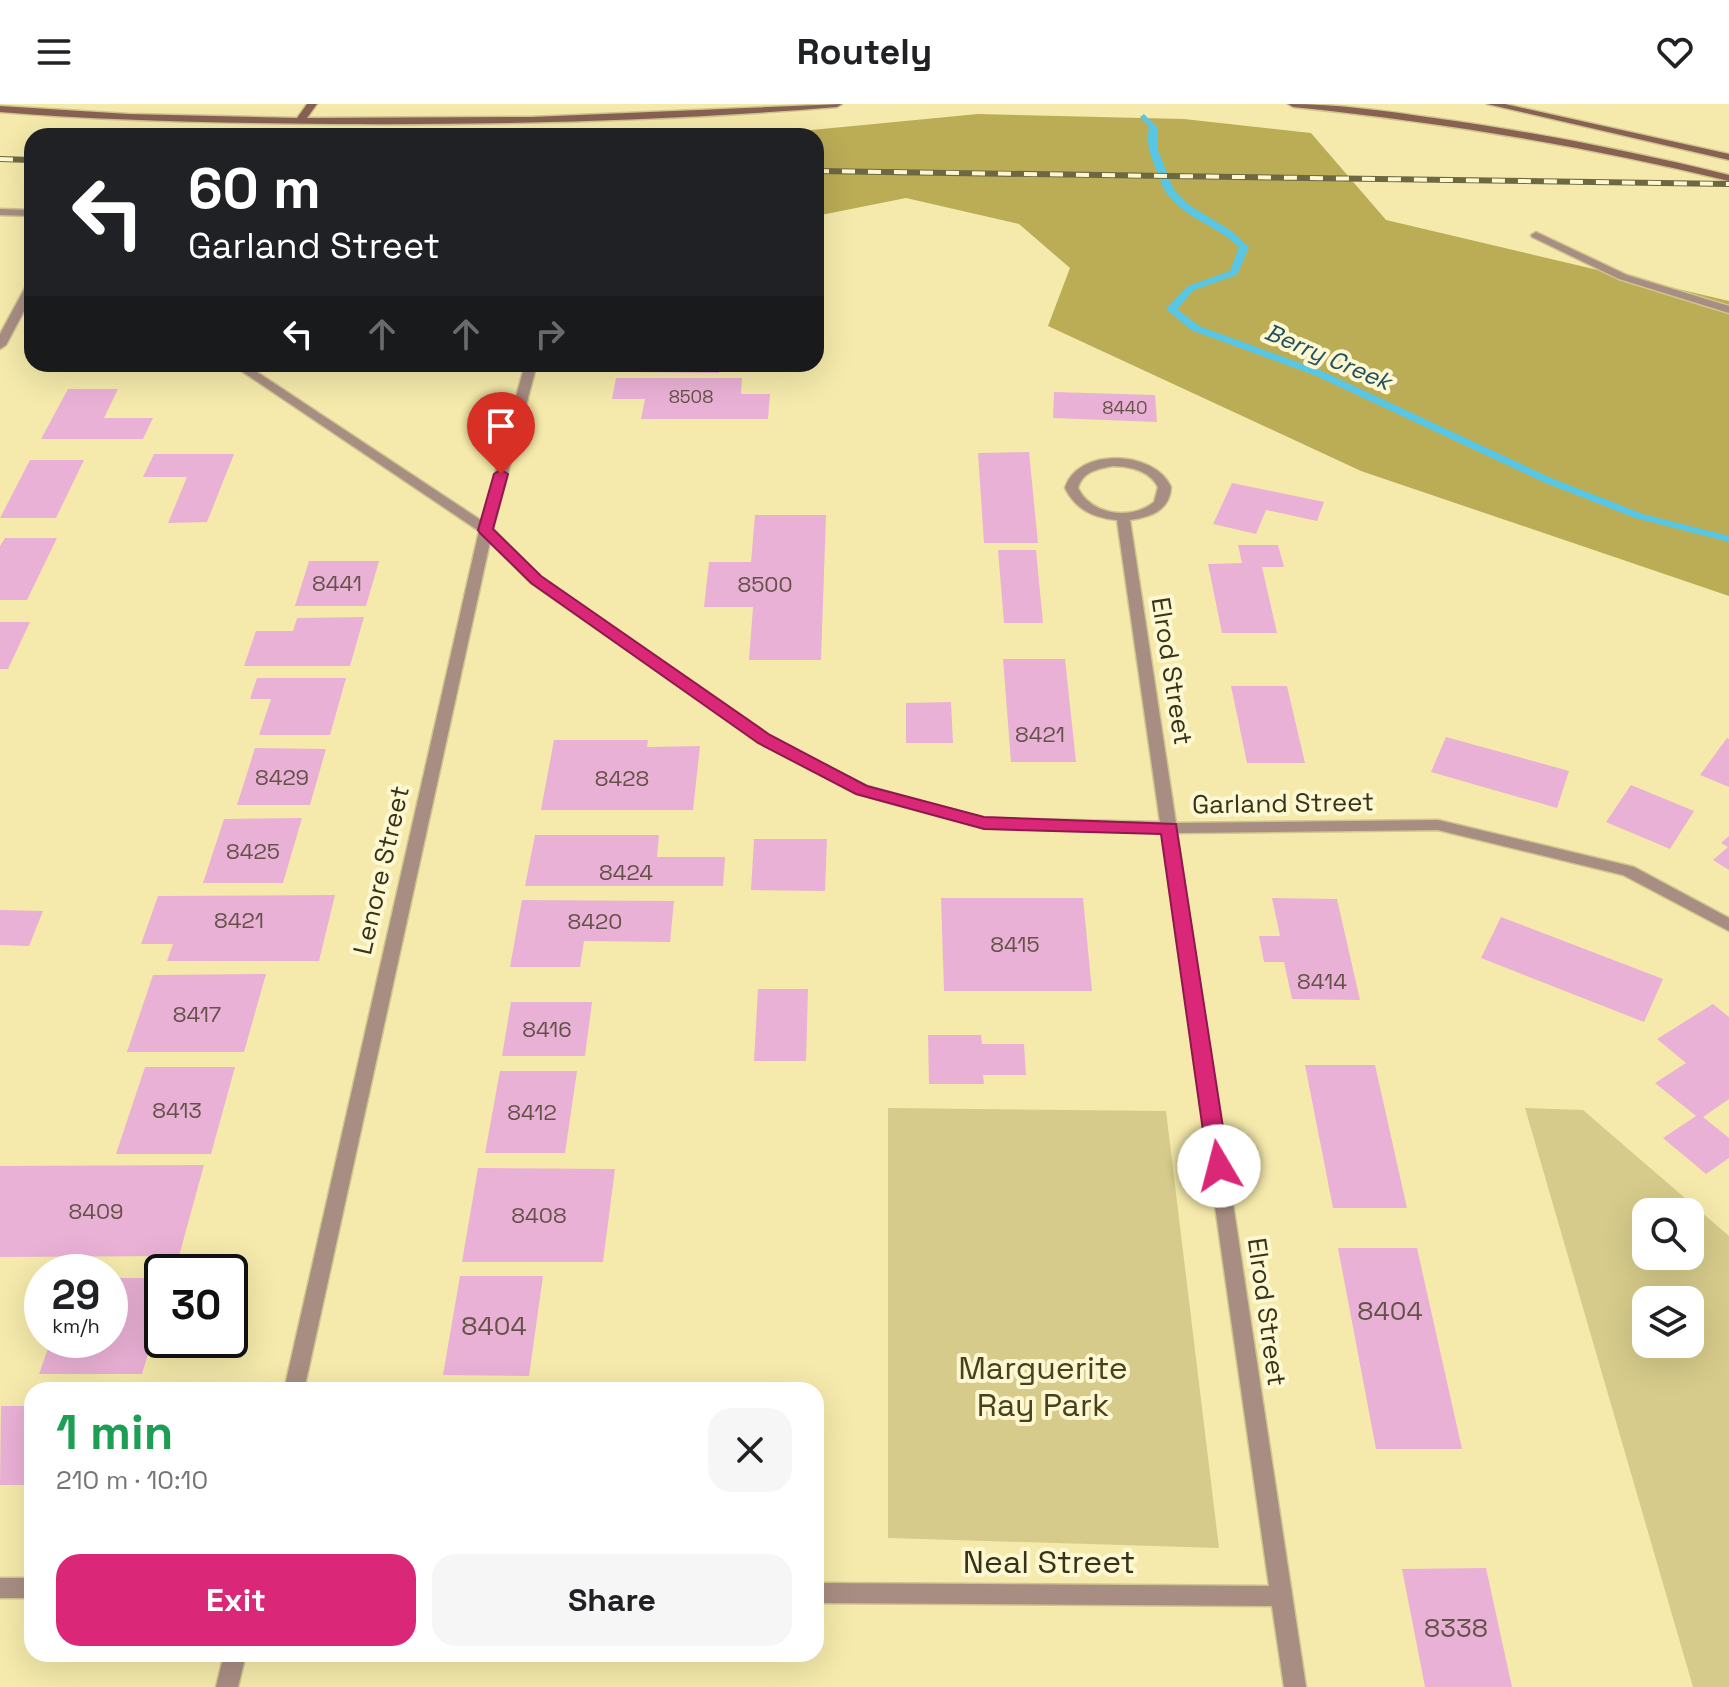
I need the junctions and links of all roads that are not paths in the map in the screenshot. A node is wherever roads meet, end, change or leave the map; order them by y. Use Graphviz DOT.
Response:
graph roads {
  1 [pos="312,104"];
  2 [pos="837,104"];
  3 [pos="1293,104"];
  4 [pos="1492,104"];
  5 [pos="1504,105"];
  6 [pos="0,109"];
  7 [pos="300,121"];
  8 [pos="1729,157"];
  9 [pos="1729,178"];
  10 [pos="0,212"];
  11 [pos="24,213"];
  12 [pos="1536,235"];
  13 [pos="24,301"];
  14 [pos="1729,310"];
  15 [pos="0,345"];
  16 [pos="249,372"];
  17 [pos="529,372"];
  18 [pos="1123,517"];
  19 [pos="486,530"];
  20 [pos="1169,828"];
  21 [pos="1729,925"];
  22 [pos="296,1382"];
  23 [pos="0,1588"];
  24 [pos="24,1588"];
  25 [pos="824,1593"];
  26 [pos="1282,1596"];
  27 [pos="233,1662"];
  28 [pos="227,1687"];
  29 [pos="1295,1687"];
  1 -- 7 [label="main road"];
  2 -- 7 [label="main road"];
  3 -- 9 [label="main road"];
  4 -- 5 [label="main road"];
  5 -- 8 [label="main road"];
  6 -- 7 [label="main road"];
  10 -- 11 [label="street"];
  12 -- 14 [label="street"];
  13 -- 15 [label="street"];
  16 -- 19 [label="street, Garland Street"];
  17 -- 19 [label="street, Lenore Street"];
  18 -- 18 [label="street"];
  18 -- 20 [label="street, Elrod Street"];
  19 -- 20 [label="street, Garland Street"];
  19 -- 22 [label="street, Lenore Street"];
  20 -- 21 [label="street, Garland Street"];
  20 -- 26 [label="street, Elrod Street"];
  23 -- 24 [label="street"];
  25 -- 26 [label="street, Neal Street"];
  26 -- 29 [label="street, Elrod Street"];
  27 -- 28 [label="street"];
}
